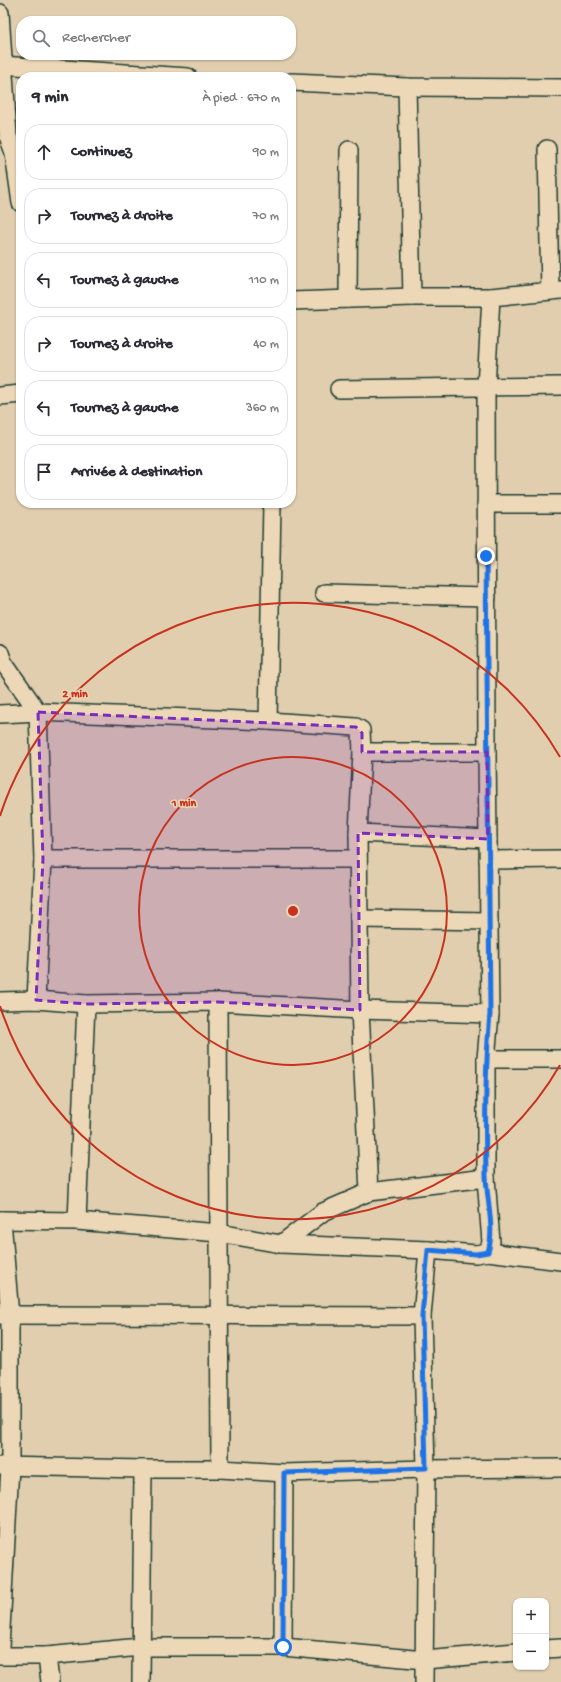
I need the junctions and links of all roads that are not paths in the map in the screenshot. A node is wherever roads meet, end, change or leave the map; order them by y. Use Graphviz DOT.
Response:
graph roads {
  1 [pos="0,13"];
  2 [pos="1,65"];
  3 [pos="110,72"];
  4 [pos="296,82"];
  5 [pos="408,87"];
  6 [pos="561,88"];
  7 [pos="4,136"];
  8 [pos="547,149"];
  9 [pos="349,150"];
  10 [pos="16,167"];
  11 [pos="555,291"];
  12 [pos="412,297"];
  13 [pos="491,297"];
  14 [pos="348,299"];
  15 [pos="296,301"];
  16 [pos="561,386"];
  17 [pos="486,387"];
  18 [pos="339,389"];
  19 [pos="16,394"];
  20 [pos="0,396"];
  21 [pos="486,504"];
  22 [pos="561,504"];
  23 [pos="272,508"];
  24 [pos="324,593"];
  25 [pos="487,596"];
  26 [pos="0,653"];
  27 [pos="38,712"];
  28 [pos="0,714"];
  29 [pos="268,721"];
  30 [pos="362,752"];
  31 [pos="487,752"];
  32 [pos="358,833"];
  33 [pos="488,839"];
  34 [pos="43,859"];
  35 [pos="561,859"];
  36 [pos="358,860"];
  37 [pos="488,860"];
  38 [pos="360,919"];
  39 [pos="489,921"];
  40 [pos="36,1000"];
  41 [pos="0,1001"];
  42 [pos="218,1002"];
  43 [pos="86,1004"];
  44 [pos="360,1010"];
  45 [pos="490,1014"];
  46 [pos="486,1059"];
  47 [pos="561,1059"];
  48 [pos="486,1178"];
  49 [pos="369,1192"];
  50 [pos="1,1220"];
  51 [pos="77,1221"];
  52 [pos="219,1233"];
  53 [pos="281,1244"];
  54 [pos="428,1250"];
  55 [pos="488,1252"];
  56 [pos="561,1260"];
  57 [pos="5,1315"];
  58 [pos="219,1315"];
  59 [pos="422,1316"];
  60 [pos="5,1466"];
  61 [pos="426,1468"];
  62 [pos="561,1468"];
  63 [pos="143,1469"];
  64 [pos="220,1469"];
  65 [pos="284,1473"];
  66 [pos="0,1647"];
  67 [pos="140,1647"];
  68 [pos="283,1647"];
  69 [pos="561,1648"];
  70 [pos="549,1649"];
  71 [pos="513,1652"];
  72 [pos="0,1656"];
  73 [pos="47,1656"];
  74 [pos="425,1660"];
  75 [pos="50,1682"];
  76 [pos="141,1682"];
  77 [pos="424,1682"];
  1 -- 2 [label="street"];
  2 -- 3 [label="street"];
  2 -- 7 [label="street"];
  4 -- 5 [label="street"];
  5 -- 6 [label="street"];
  5 -- 12 [label="street"];
  7 -- 10 [label="street"];
  8 -- 11 [label="street"];
  9 -- 14 [label="street"];
  11 -- 13 [label="street"];
  12 -- 13 [label="street"];
  12 -- 14 [label="street"];
  13 -- 17 [label="street"];
  14 -- 15 [label="street"];
  16 -- 17 [label="street"];
  17 -- 18 [label="street"];
  17 -- 21 [label="street"];
  19 -- 20 [label="street"];
  21 -- 22 [label="street"];
  21 -- 25 [label="street"];
  23 -- 29 [label="street"];
  24 -- 25 [label="street"];
  25 -- 31 [label="street"];
  26 -- 27 [label="street"];
  27 -- 28 [label="street"];
  27 -- 29 [label="street"];
  27 -- 34 [label="street"];
  29 -- 30 [label="street"];
  30 -- 31 [label="street"];
  30 -- 32 [label="street"];
  31 -- 33 [label="street"];
  32 -- 33 [label="street"];
  32 -- 36 [label="street"];
  33 -- 37 [label="street"];
  34 -- 36 [label="street"];
  34 -- 40 [label="street"];
  35 -- 37 [label="street"];
  36 -- 38 [label="street"];
  37 -- 39 [label="street"];
  38 -- 39 [label="street"];
  38 -- 44 [label="street"];
  39 -- 45 [label="street"];
  40 -- 41 [label="street"];
  40 -- 43 [label="street"];
  42 -- 43 [label="street"];
  42 -- 44 [label="street"];
  42 -- 52 [label="street"];
  43 -- 51 [label="street"];
  44 -- 45 [label="street"];
  44 -- 49 [label="street"];
  45 -- 46 [label="street"];
  46 -- 47 [label="street"];
  46 -- 48 [label="street"];
  48 -- 49 [label="street"];
  48 -- 55 [label="street"];
  49 -- 53 [label="street"];
  50 -- 51 [label="street"];
  50 -- 57 [label="street"];
  51 -- 52 [label="street"];
  52 -- 53 [label="street"];
  52 -- 58 [label="street"];
  53 -- 54 [label="street"];
  54 -- 55 [label="street"];
  54 -- 59 [label="street"];
  55 -- 56 [label="street"];
  57 -- 58 [label="street"];
  57 -- 60 [label="street"];
  58 -- 59 [label="street"];
  58 -- 64 [label="street"];
  59 -- 61 [label="street"];
  60 -- 63 [label="street"];
  60 -- 66 [label="street"];
  61 -- 62 [label="street"];
  61 -- 65 [label="street"];
  61 -- 74 [label="street"];
  63 -- 64 [label="street"];
  63 -- 67 [label="street"];
  64 -- 65 [label="street"];
  65 -- 68 [label="street"];
  67 -- 68 [label="street"];
  67 -- 73 [label="street"];
  67 -- 76 [label="street"];
  68 -- 74 [label="street"];
  69 -- 70 [label="street"];
  71 -- 74 [label="street"];
  72 -- 73 [label="street"];
  73 -- 75 [label="street"];
  74 -- 77 [label="street"];
}
